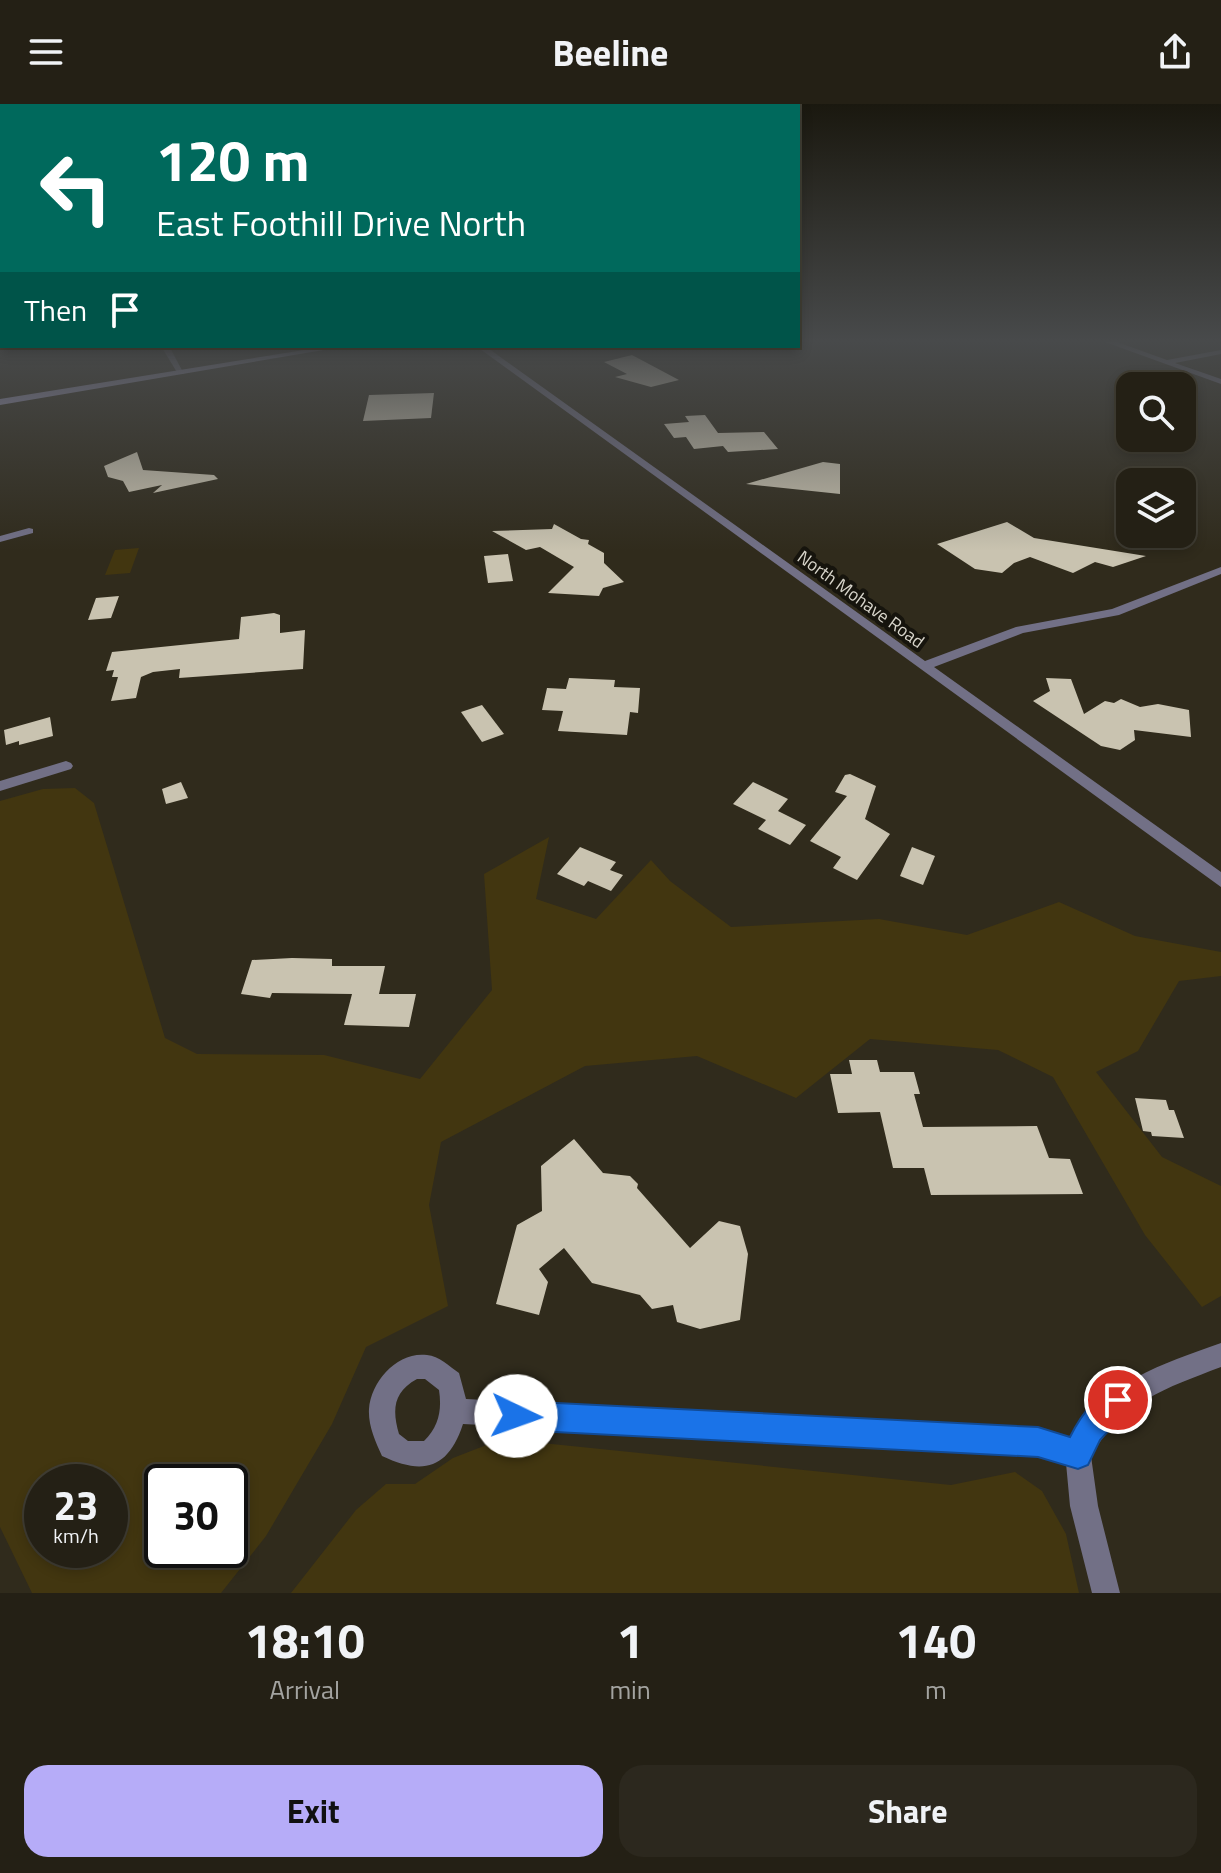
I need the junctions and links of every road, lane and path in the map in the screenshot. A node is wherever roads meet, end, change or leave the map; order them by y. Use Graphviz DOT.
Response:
graph roads {
  1 [pos="571,411"];
  2 [pos="29,531"];
  3 [pos="0,539"];
  4 [pos="1221,570"];
  5 [pos="924,666"];
  6 [pos="66,766"];
  7 [pos="0,786"];
  8 [pos="1221,881"];
  9 [pos="1221,1355"];
  10 [pos="456,1411"];
  11 [pos="1078,1454"];
  12 [pos="1106,1593"];
  1 -- 5 [label="street, North Mohave Road"];
  2 -- 3 [label="street"];
  4 -- 5 [label="street"];
  5 -- 8 [label="street, North Mohave Road"];
  6 -- 7 [label="street"];
  9 -- 11 [label="street"];
  10 -- 11 [label="street"];
  11 -- 12 [label="street"];
}
